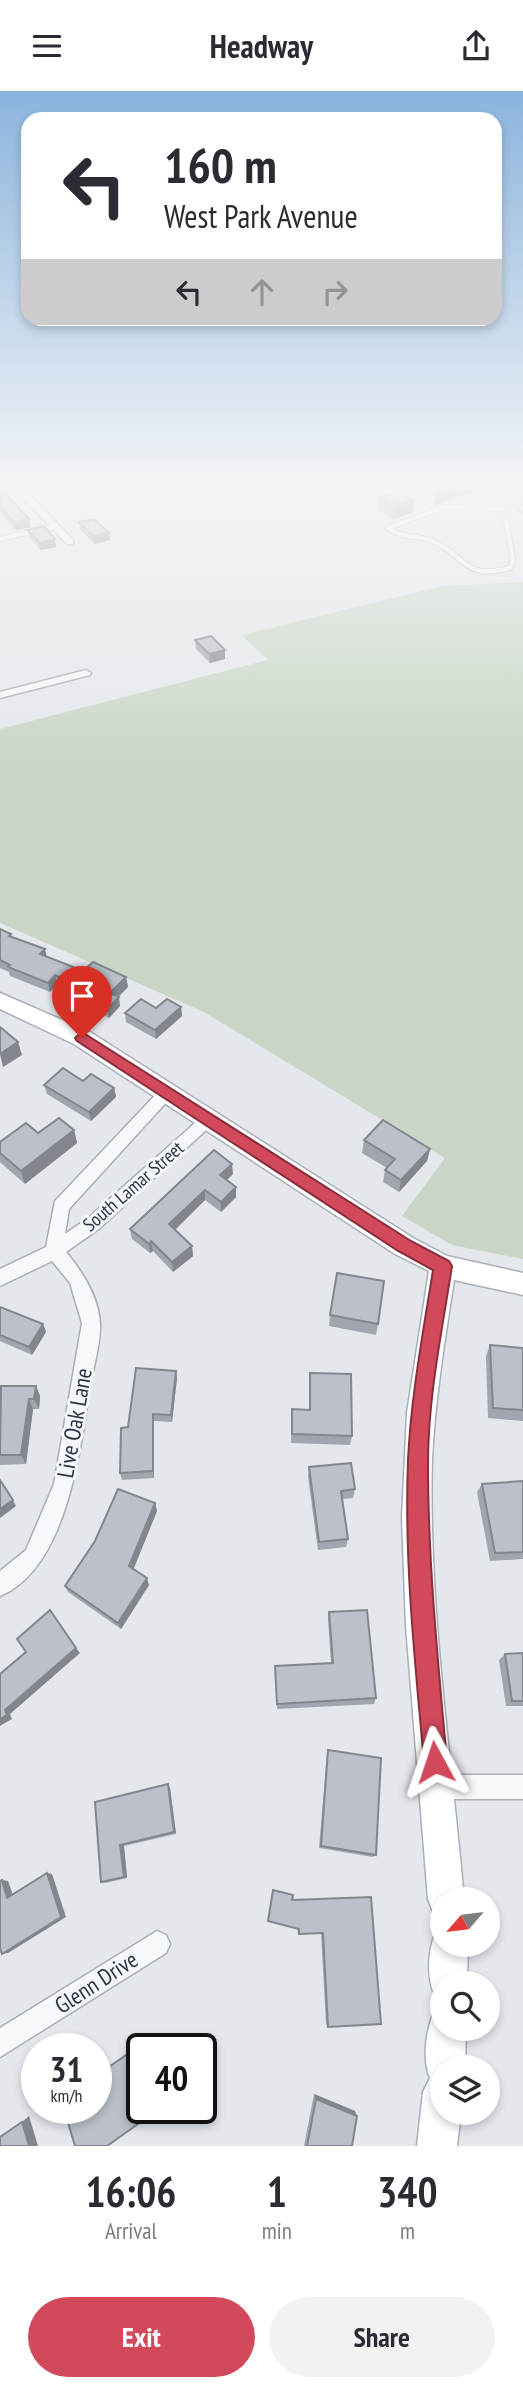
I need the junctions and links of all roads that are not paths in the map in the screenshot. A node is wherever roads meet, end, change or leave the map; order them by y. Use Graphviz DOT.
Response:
graph roads {
  1 [pos="86,673"];
  2 [pos="0,695"];
  3 [pos="0,1000"];
  4 [pos="167,1093"];
  5 [pos="210,1119"];
  6 [pos="54,1251"];
  7 [pos="443,1266"];
  8 [pos="0,1277"];
  9 [pos="523,1285"];
  10 [pos="0,1585"];
  11 [pos="438,1787"];
  12 [pos="523,1787"];
  13 [pos="445,1887"];
  14 [pos="156,1944"];
  15 [pos="0,2043"];
  16 [pos="439,2125"];
  17 [pos="437,2146"];
  1 -- 2 [label="street"];
  3 -- 4 [label="street"];
  4 -- 5 [label="street"];
  4 -- 6 [label="street, South Lamar Street"];
  5 -- 6 [label="street, South Lamar Street"];
  5 -- 7 [label="street"];
  6 -- 8 [label="street, South Lamar Street"];
  6 -- 10 [label="street, Live Oak Lane"];
  7 -- 9 [label="street"];
  7 -- 11 [label="street"];
  11 -- 12 [label="street"];
  11 -- 13 [label="street"];
  14 -- 15 [label="street, Glenn Drive"];
  16 -- 17 [label="street"];
}
